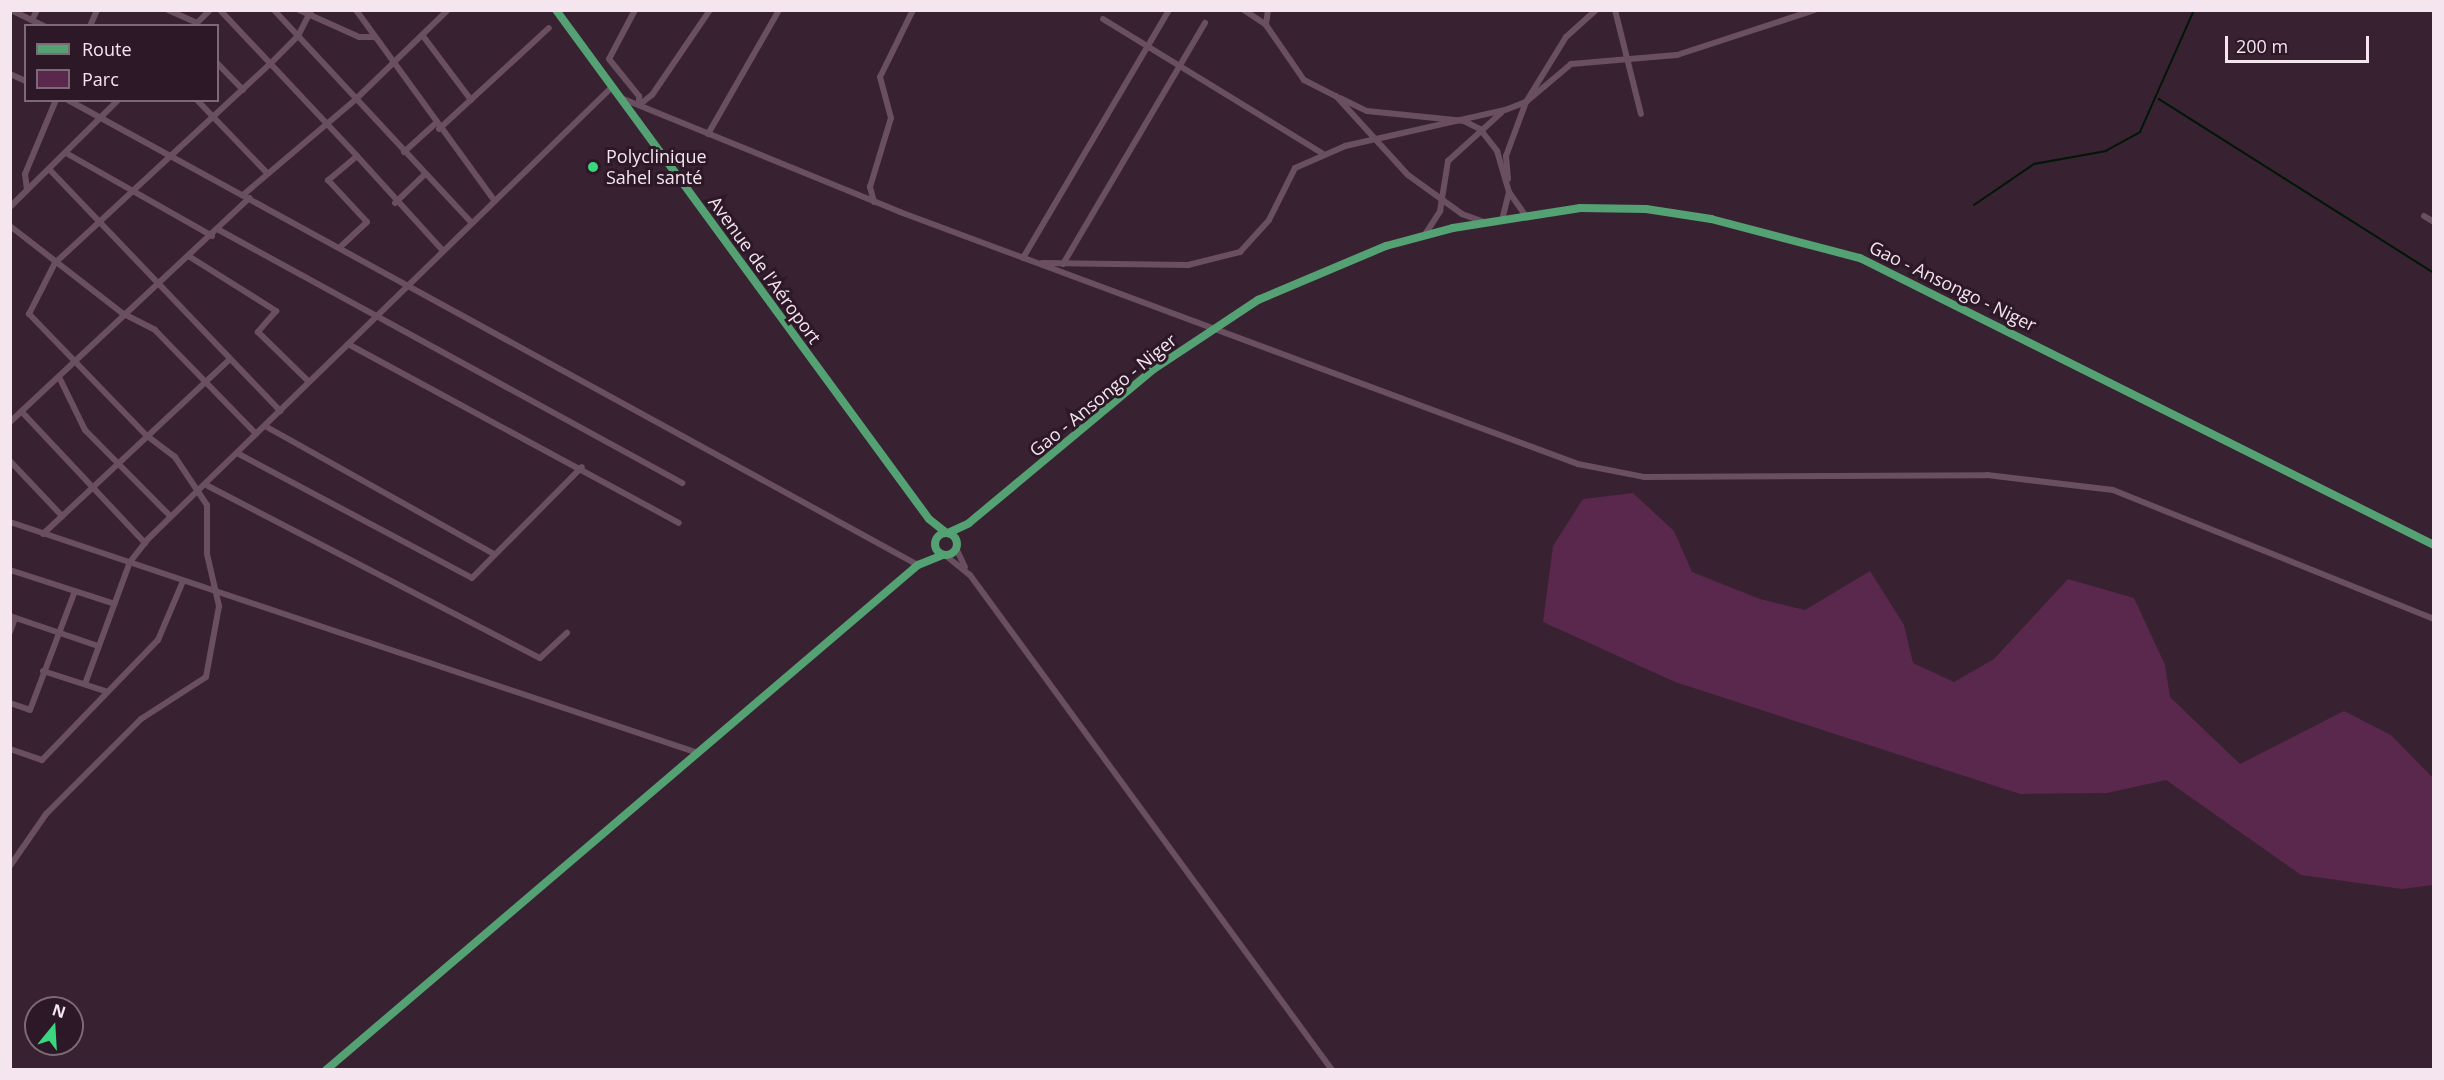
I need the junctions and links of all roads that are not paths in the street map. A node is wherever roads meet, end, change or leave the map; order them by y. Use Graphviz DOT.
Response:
graph roads {
  1 [pos="11,10"];
  2 [pos="37,10"];
  3 [pos="97,10"];
  4 [pos="168,10"];
  5 [pos="210,10"];
  6 [pos="220,10"];
  7 [pos="274,10"];
  8 [pos="299,10"];
  9 [pos="356,10"];
  10 [pos="448,10"];
  11 [pos="556,10"];
  12 [pos="635,10"];
  13 [pos="710,10"];
  14 [pos="779,10"];
  15 [pos="913,10"];
  16 [pos="1169,10"];
  17 [pos="1244,10"];
  18 [pos="1268,10"];
  19 [pos="1596,10"];
  20 [pos="1615,10"];
  21 [pos="1815,10"];
  22 [pos="309,13"];
  23 [pos="32,20"];
  24 [pos="1103,20"];
  25 [pos="1204,23"];
  26 [pos="40,24"];
  27 [pos="91,24"];
  28 [pos="196,24"];
  29 [pos="1266,25"];
  30 [pos="549,28"];
  31 [pos="298,36"];
  32 [pos="423,36"];
  33 [pos="375,37"];
  34 [pos="1148,46"];
  35 [pos="1627,56"];
  36 [pos="395,62"];
  37 [pos="270,64"];
  38 [pos="219,65"];
  39 [pos="1179,66"];
  40 [pos="10,74"];
  41 [pos="24,80"];
  42 [pos="612,87"];
  43 [pos="243,90"];
  44 [pos="1336,96"];
  45 [pos="620,98"];
  46 [pos="356,99"];
  47 [pos="471,100"];
  48 [pos="55,102"];
  49 [pos="72,102"];
  50 [pos="116,102"];
  51 [pos="200,102"];
  52 [pos="1526,102"];
  53 [pos="639,105"];
  54 [pos="1505,110"];
  55 [pos="1641,114"];
  56 [pos="100,116"];
  57 [pos="213,117"];
  58 [pos="1464,121"];
  59 [pos="327,124"];
  60 [pos="437,126"];
  61 [pos="1480,129"];
  62 [pos="708,134"];
  63 [pos="1375,140"];
  64 [pos="404,152"];
  65 [pos="66,153"];
  66 [pos="1322,153"];
  67 [pos="172,155"];
  68 [pos="357,156"];
  69 [pos="49,169"];
  70 [pos="267,173"];
  71 [pos="425,174"];
  72 [pos="27,189"];
  73 [pos="135,192"];
  74 [pos="1509,192"];
  75 [pos="246,196"];
  76 [pos="1441,196"];
  77 [pos="495,201"];
  78 [pos="874,202"];
  79 [pos="395,203"];
  80 [pos="10,207"];
  81 [pos="1526,216"];
  82 [pos="2424,216"];
  83 [pos="1502,220"];
  84 [pos="2433,222"];
  85 [pos="472,223"];
  86 [pos="1485,223"];
  87 [pos="100,225"];
  88 [pos="10,226"];
  89 [pos="219,230"];
  90 [pos="1424,236"];
  91 [pos="212,237"];
  92 [pos="340,247"];
  93 [pos="443,251"];
  94 [pos="190,257"];
  95 [pos="1023,258"];
  96 [pos="1034,262"];
  97 [pos="55,263"];
  98 [pos="1063,264"];
  99 [pos="407,285"];
  100 [pos="158,286"];
  101 [pos="129,312"];
  102 [pos="379,315"];
  103 [pos="1210,329"];
  104 [pos="348,344"];
  105 [pos="230,359"];
  106 [pos="76,364"];
  107 [pos="60,379"];
  108 [pos="205,381"];
  109 [pos="309,382"];
  110 [pos="280,411"];
  111 [pos="22,412"];
  112 [pos="11,420"];
  113 [pos="265,426"];
  114 [pos="256,434"];
  115 [pos="147,436"];
  116 [pos="237,453"];
  117 [pos="10,461"];
  118 [pos="119,463"];
  119 [pos="582,467"];
  120 [pos="682,483"];
  121 [pos="208,486"];
  122 [pos="93,488"];
  123 [pos="195,494"];
  124 [pos="62,516"];
  125 [pos="171,517"];
  126 [pos="929,519"];
  127 [pos="10,522"];
  128 [pos="679,523"];
  129 [pos="969,523"];
  130 [pos="947,532"];
  131 [pos="43,534"];
  132 [pos="935,542"];
  133 [pos="145,543"];
  134 [pos="2433,544"];
  135 [pos="957,546"];
  136 [pos="494,554"];
  137 [pos="944,555"];
  138 [pos="129,562"];
  139 [pos="921,564"];
  140 [pos="10,570"];
  141 [pos="967,571"];
  142 [pos="183,580"];
  143 [pos="75,591"];
  144 [pos="216,592"];
  145 [pos="115,604"];
  146 [pos="13,617"];
  147 [pos="2433,619"];
  148 [pos="10,632"];
  149 [pos="56,632"];
  150 [pos="567,633"];
  151 [pos="98,646"];
  152 [pos="43,671"];
  153 [pos="85,684"];
  154 [pos="108,692"];
  155 [pos="10,703"];
  156 [pos="10,749"];
  157 [pos="695,752"];
  158 [pos="10,866"];
  159 [pos="326,1070"];
  160 [pos="1332,1070"];
  1 -- 23 [label="street"];
  2 -- 23 [label="street"];
  3 -- 27 [label="street"];
  4 -- 28 [label="street"];
  5 -- 28 [label="street"];
  6 -- 37 [label="street"];
  7 -- 31 [label="street"];
  8 -- 22 [label="street"];
  9 -- 33 [label="street"];
  10 -- 32 [label="street"];
  11 -- 42 [label="main road, Avenue de l'Aéroport"];
  12 -- 53 [label="street"];
  13 -- 53 [label="street"];
  14 -- 62 [label="street"];
  15 -- 78 [label="street"];
  16 -- 34 [label="street"];
  17 -- 29 [label="street"];
  18 -- 29 [label="street"];
  19 -- 52 [label="street"];
  20 -- 35 [label="street"];
  21 -- 35 [label="street"];
  22 -- 31 [label="street"];
  22 -- 33 [label="street"];
  23 -- 26 [label="street"];
  24 -- 34 [label="street"];
  25 -- 39 [label="street"];
  29 -- 44 [label="street"];
  30 -- 47 [label="street"];
  31 -- 37 [label="street"];
  31 -- 46 [label="street"];
  32 -- 36 [label="street"];
  32 -- 47 [label="street"];
  33 -- 36 [label="street"];
  34 -- 39 [label="street"];
  34 -- 95 [label="street"];
  35 -- 52 [label="street"];
  35 -- 55 [label="street"];
  36 -- 46 [label="street"];
  36 -- 60 [label="street"];
  37 -- 43 [label="street"];
  37 -- 59 [label="street"];
  38 -- 43 [label="street"];
  39 -- 66 [label="street"];
  39 -- 98 [label="street"];
  40 -- 41 [label="street"];
  42 -- 45 [label="main road, Avenue de l'Aéroport"];
  42 -- 77 [label="street"];
  43 -- 57 [label="street"];
  44 -- 58 [label="street"];
  44 -- 63 [label="street"];
  45 -- 53 [label="street"];
  45 -- 126 [label="main road, Avenue de l'Aéroport"];
  46 -- 59 [label="street"];
  46 -- 64 [label="street"];
  47 -- 60 [label="street"];
  48 -- 72 [label="street"];
  49 -- 56 [label="street"];
  50 -- 56 [label="street"];
  51 -- 57 [label="street"];
  52 -- 54 [label="street"];
  52 -- 74 [label="street"];
  53 -- 62 [label="street"];
  54 -- 58 [label="street"];
  54 -- 61 [label="street"];
  56 -- 65 [label="street"];
  56 -- 67 [label="street"];
  57 -- 67 [label="street"];
  57 -- 70 [label="street"];
  58 -- 61 [label="street"];
  58 -- 63 [label="street"];
  59 -- 68 [label="street"];
  59 -- 70 [label="street"];
  60 -- 64 [label="street"];
  60 -- 77 [label="street"];
  61 -- 74 [label="street"];
  61 -- 76 [label="street"];
  62 -- 78 [label="street"];
  63 -- 76 [label="street"];
  63 -- 98 [label="street"];
  64 -- 71 [label="street"];
  65 -- 69 [label="street"];
  65 -- 73 [label="street"];
  67 -- 73 [label="street"];
  67 -- 75 [label="street"];
  68 -- 79 [label="street"];
  68 -- 92 [label="street"];
  69 -- 72 [label="street"];
  69 -- 87 [label="street"];
  70 -- 75 [label="street"];
  71 -- 79 [label="street"];
  71 -- 85 [label="street"];
  72 -- 80 [label="street"];
  73 -- 87 [label="street"];
  73 -- 91 [label="street"];
  74 -- 81 [label="street"];
  74 -- 83 [label="street"];
  75 -- 89 [label="street"];
  75 -- 92 [label="street"];
  76 -- 86 [label="street"];
  76 -- 90 [label="street"];
  77 -- 85 [label="street"];
  78 -- 95 [label="street"];
  79 -- 93 [label="street"];
  81 -- 83 [label="main road, Gao - Ansongo - Niger"];
  81 -- 134 [label="main road, Gao - Ansongo - Niger"];
  82 -- 84 [label="street"];
  83 -- 86 [label="main road, Gao - Ansongo - Niger"];
  85 -- 93 [label="street"];
  86 -- 90 [label="main road, Gao - Ansongo - Niger"];
  87 -- 97 [label="street"];
  87 -- 100 [label="street"];
  88 -- 97 [label="street"];
  89 -- 91 [label="street"];
  89 -- 102 [label="street"];
  90 -- 103 [label="main road, Gao - Ansongo - Niger"];
  91 -- 94 [label="street"];
  92 -- 99 [label="street"];
  93 -- 99 [label="street"];
  94 -- 100 [label="street"];
  94 -- 109 [label="street"];
  95 -- 96 [label="street"];
  96 -- 98 [label="street"];
  96 -- 103 [label="street"];
  97 -- 101 [label="street"];
  97 -- 106 [label="street"];
  99 -- 102 [label="street"];
  99 -- 139 [label="street"];
  100 -- 101 [label="street"];
  100 -- 105 [label="street"];
  101 -- 106 [label="street"];
  101 -- 108 [label="street"];
  102 -- 104 [label="street"];
  102 -- 120 [label="street"];
  103 -- 129 [label="main road, Gao - Ansongo - Niger"];
  103 -- 147 [label="street"];
  104 -- 109 [label="street"];
  104 -- 119 [label="street"];
  105 -- 108 [label="street"];
  105 -- 110 [label="street"];
  106 -- 107 [label="street"];
  106 -- 115 [label="street"];
  107 -- 111 [label="street"];
  107 -- 118 [label="street"];
  108 -- 114 [label="street"];
  108 -- 115 [label="street"];
  109 -- 110 [label="street"];
  110 -- 113 [label="street"];
  111 -- 112 [label="street"];
  111 -- 122 [label="street"];
  113 -- 114 [label="street"];
  113 -- 136 [label="street"];
  114 -- 116 [label="street"];
  115 -- 118 [label="street"];
  115 -- 123 [label="street"];
  116 -- 121 [label="street"];
  116 -- 136 [label="street"];
  117 -- 124 [label="street"];
  118 -- 122 [label="street"];
  118 -- 125 [label="street"];
  119 -- 128 [label="street"];
  119 -- 136 [label="street"];
  121 -- 123 [label="street"];
  121 -- 150 [label="street"];
  122 -- 124 [label="street"];
  122 -- 133 [label="street"];
  123 -- 125 [label="street"];
  123 -- 144 [label="street"];
  124 -- 131 [label="street"];
  125 -- 133 [label="street"];
  126 -- 130 [label="main road"];
  126 -- 132 [label="main road"];
  127 -- 131 [label="street"];
  129 -- 130 [label="main road"];
  129 -- 135 [label="main road"];
  130 -- 132 [label="main road"];
  130 -- 135 [label="main road"];
  131 -- 138 [label="street"];
  132 -- 137 [label="main road"];
  132 -- 139 [label="main road"];
  133 -- 138 [label="street"];
  135 -- 137 [label="main road"];
  135 -- 141 [label="street"];
  137 -- 139 [label="main road"];
  137 -- 141 [label="street"];
  138 -- 142 [label="street"];
  138 -- 145 [label="street"];
  139 -- 157 [label="main road"];
  140 -- 143 [label="street"];
  141 -- 160 [label="street"];
  142 -- 144 [label="street"];
  142 -- 154 [label="street"];
  143 -- 145 [label="street"];
  143 -- 149 [label="street"];
  144 -- 157 [label="street"];
  144 -- 158 [label="street"];
  145 -- 151 [label="street"];
  146 -- 148 [label="street"];
  146 -- 149 [label="street"];
  149 -- 151 [label="street"];
  149 -- 152 [label="street"];
  151 -- 153 [label="street"];
  152 -- 153 [label="street"];
  152 -- 155 [label="street"];
  153 -- 154 [label="street"];
  154 -- 156 [label="street"];
  157 -- 159 [label="main road"];
}
